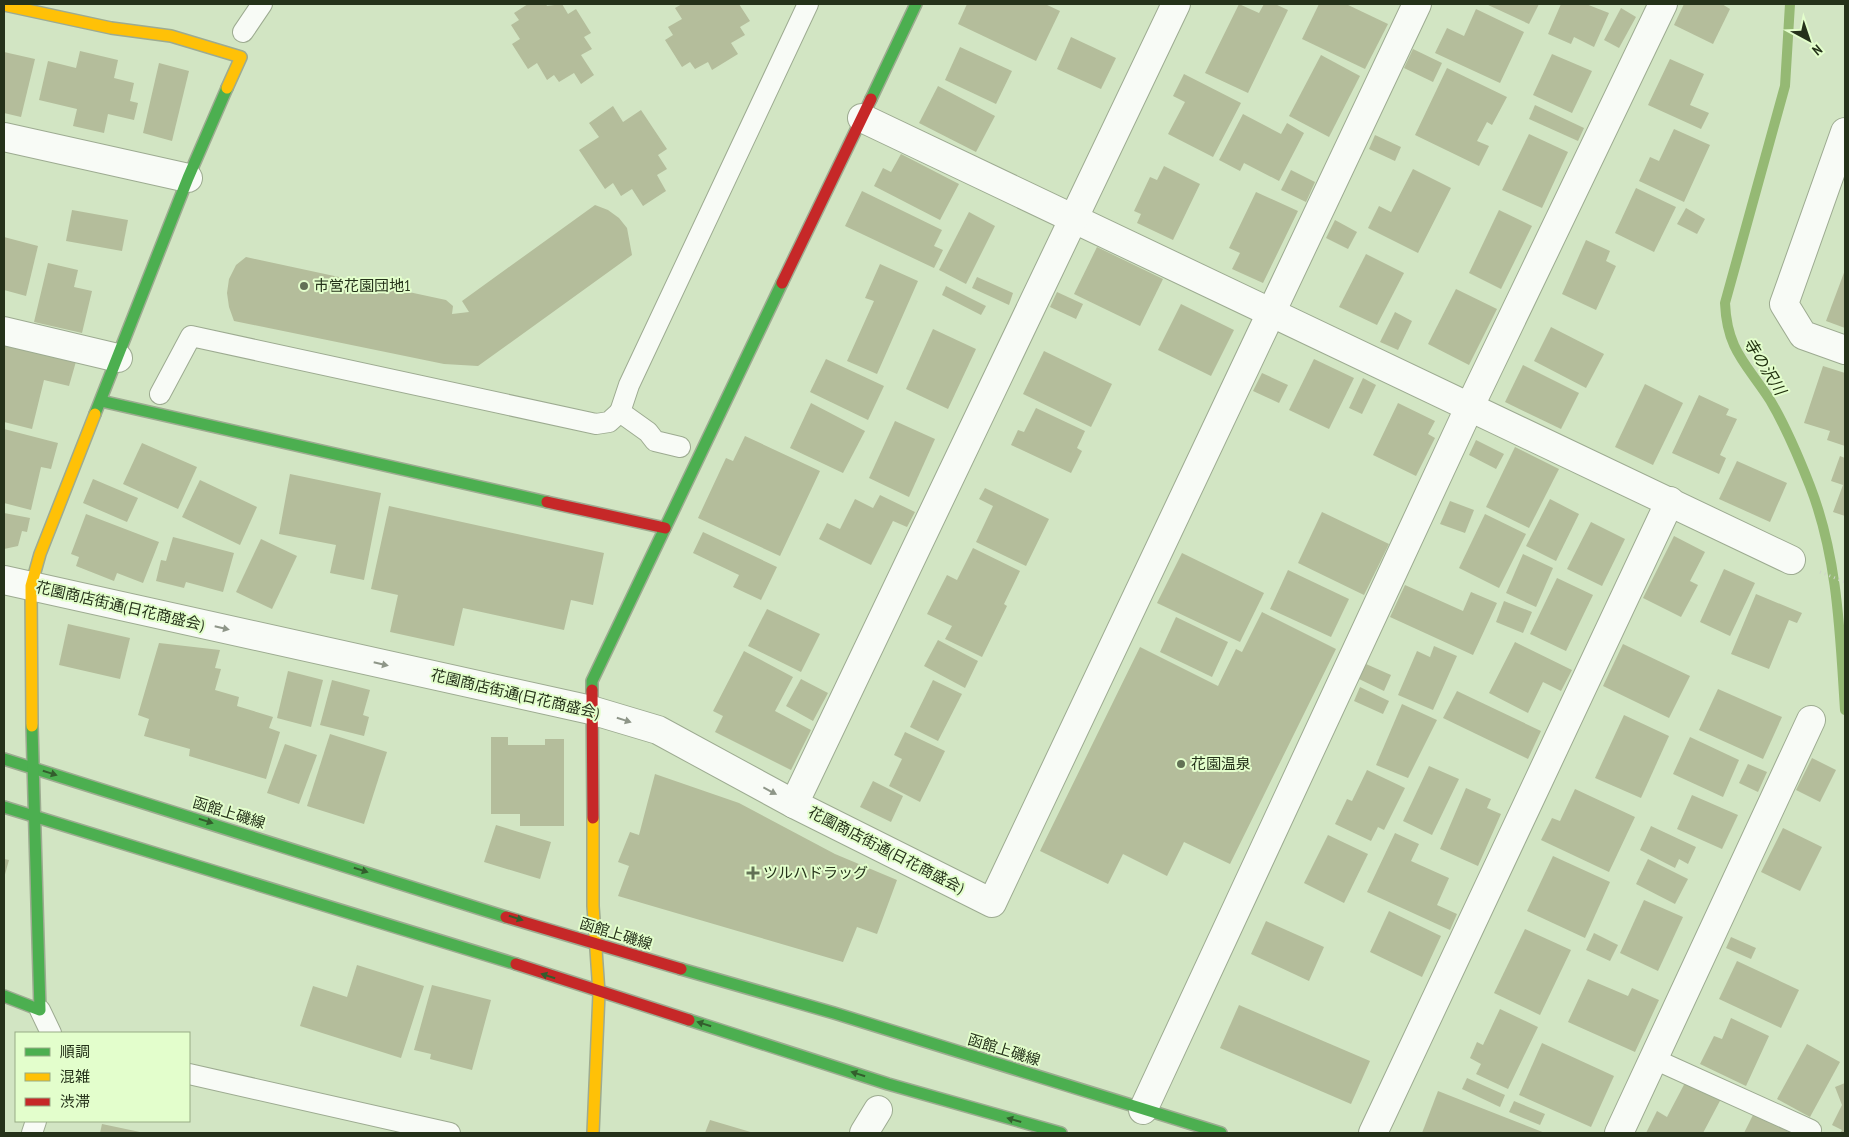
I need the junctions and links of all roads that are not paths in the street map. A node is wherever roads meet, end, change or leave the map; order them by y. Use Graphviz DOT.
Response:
graph roads {
  1 [pos="262,4"];
  2 [pos="808,4"];
  3 [pos="916,4"];
  4 [pos="1176,4"];
  5 [pos="1417,4"];
  6 [pos="1663,4"];
  7 [pos="4,5"];
  8 [pos="243,32"];
  9 [pos="862,118"];
  10 [pos="1845,132"];
  11 [pos="4,138"];
  12 [pos="188,178"];
  13 [pos="1072,219"];
  14 [pos="1270,314"];
  15 [pos="4,331"];
  16 [pos="1845,350"];
  17 [pos="118,358"];
  18 [pos="160,394"];
  19 [pos="100,401"];
  20 [pos="1470,406"];
  21 [pos="620,412"];
  22 [pos="680,447"];
  23 [pos="1670,501"];
  24 [pos="665,528"];
  25 [pos="1791,560"];
  26 [pos="4,580"];
  27 [pos="31,586"];
  28 [pos="591,710"];
  29 [pos="1811,720"];
  30 [pos="4,759"];
  31 [pos="32,767"];
  32 [pos="794,804"];
  33 [pos="4,807"];
  34 [pos="36,817"];
  35 [pos="595,945"];
  36 [pos="599,993"];
  37 [pos="4,996"];
  38 [pos="40,1010"];
  39 [pos="51,1032"];
  40 [pos="1654,1059"];
  41 [pos="190,1074"];
  42 [pos="878,1110"];
  43 [pos="1143,1110"];
  44 [pos="1811,1130"];
  45 [pos="450,1133"];
  46 [pos="593,1133"];
  47 [pos="864,1133"];
  48 [pos="1061,1133"];
  49 [pos="1221,1133"];
  50 [pos="1373,1133"];
  51 [pos="1618,1133"];
  1 -- 8 [label="lane"];
  2 -- 21 [label="lane"];
  3 -- 9 [label="street"];
  4 -- 13 [label="street"];
  5 -- 14 [label="street"];
  6 -- 20 [label="street"];
  7 -- 12 [label="street"];
  9 -- 13 [label="street"];
  9 -- 24 [label="street"];
  10 -- 16 [label="street"];
  11 -- 12 [label="street"];
  12 -- 17 [label="street"];
  13 -- 14 [label="street"];
  13 -- 32 [label="street"];
  14 -- 20 [label="street"];
  14 -- 32 [label="street, 花園商店街通(日花商盛会)"];
  15 -- 17 [label="street"];
  17 -- 19 [label="street"];
  18 -- 21 [label="lane"];
  19 -- 24 [label="street"];
  19 -- 27 [label="street"];
  20 -- 23 [label="street"];
  20 -- 43 [label="street"];
  21 -- 22 [label="lane"];
  23 -- 25 [label="street"];
  23 -- 50 [label="street"];
  24 -- 28 [label="street"];
  26 -- 27 [label="street, 花園商店街通(日花商盛会)"];
  27 -- 28 [label="street, 花園商店街通(日花商盛会), one-way"];
  27 -- 31 [label="street"];
  28 -- 32 [label="street, 花園商店街通(日花商盛会), one-way"];
  28 -- 35 [label="street"];
  29 -- 40 [label="street"];
  30 -- 31 [label="street, 函館上磯線"];
  31 -- 34 [label="street"];
  31 -- 35 [label="street, 函館上磯線, one-way"];
  33 -- 34 [label="street"];
  36 -- 34 [label="street, one-way"];
  34 -- 38 [label="street"];
  35 -- 36 [label="street"];
  35 -- 43 [label="street, 函館上磯線"];
  36 -- 46 [label="street"];
  48 -- 36 [label="street, one-way"];
  37 -- 38 [label="street"];
  38 -- 39 [label="lane"];
  40 -- 44 [label="lane"];
  40 -- 51 [label="street"];
  41 -- 45 [label="lane"];
  42 -- 47 [label="street"];
  43 -- 49 [label="street, 函館上磯線"];
}
